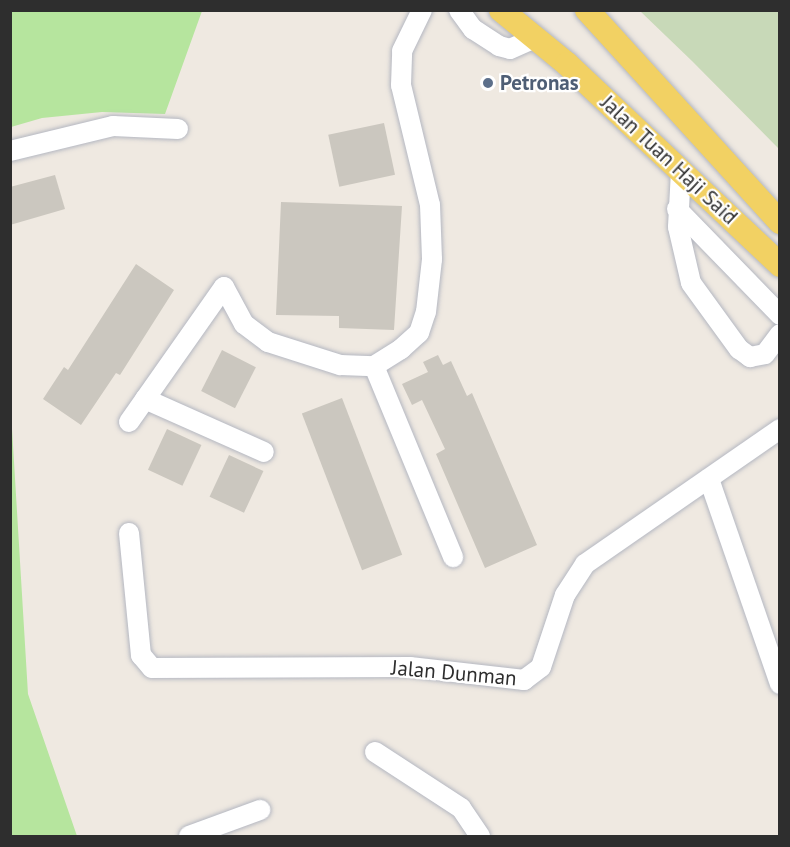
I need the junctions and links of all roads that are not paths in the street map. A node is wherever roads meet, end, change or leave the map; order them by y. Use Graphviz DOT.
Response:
graph roads {
  1 [pos="422,10"];
  2 [pos="459,10"];
  3 [pos="501,10"];
  4 [pos="587,10"];
  5 [pos="535,38"];
  6 [pos="178,129"];
  7 [pos="10,152"];
  8 [pos="681,171"];
  9 [pos="677,209"];
  10 [pos="780,222"];
  11 [pos="780,265"];
  12 [pos="780,315"];
  13 [pos="780,334"];
  14 [pos="374,366"];
  15 [pos="145,399"];
  16 [pos="129,422"];
  17 [pos="780,429"];
  18 [pos="264,452"];
  19 [pos="709,480"];
  20 [pos="129,533"];
  21 [pos="453,558"];
  22 [pos="780,684"];
  23 [pos="375,752"];
  24 [pos="260,810"];
  25 [pos="189,837"];
  26 [pos="480,837"];
  1 -- 14 [label="street"];
  2 -- 5 [label="street"];
  3 -- 5 [label="main road, Jalan Tuan Haji Said"];
  4 -- 10 [label="main road, Jalan Tuan Haji Said"];
  5 -- 8 [label="main road, Jalan Tuan Haji Said"];
  6 -- 7 [label="street"];
  8 -- 9 [label="street"];
  8 -- 11 [label="main road, Jalan Tuan Haji Said"];
  9 -- 12 [label="street"];
  9 -- 13 [label="street"];
  14 -- 15 [label="street"];
  14 -- 21 [label="street"];
  15 -- 16 [label="street"];
  15 -- 18 [label="street"];
  17 -- 19 [label="street, Jalan Dunman"];
  19 -- 20 [label="street, Jalan Dunman"];
  19 -- 22 [label="street"];
  23 -- 26 [label="street"];
  24 -- 25 [label="street"];
}
